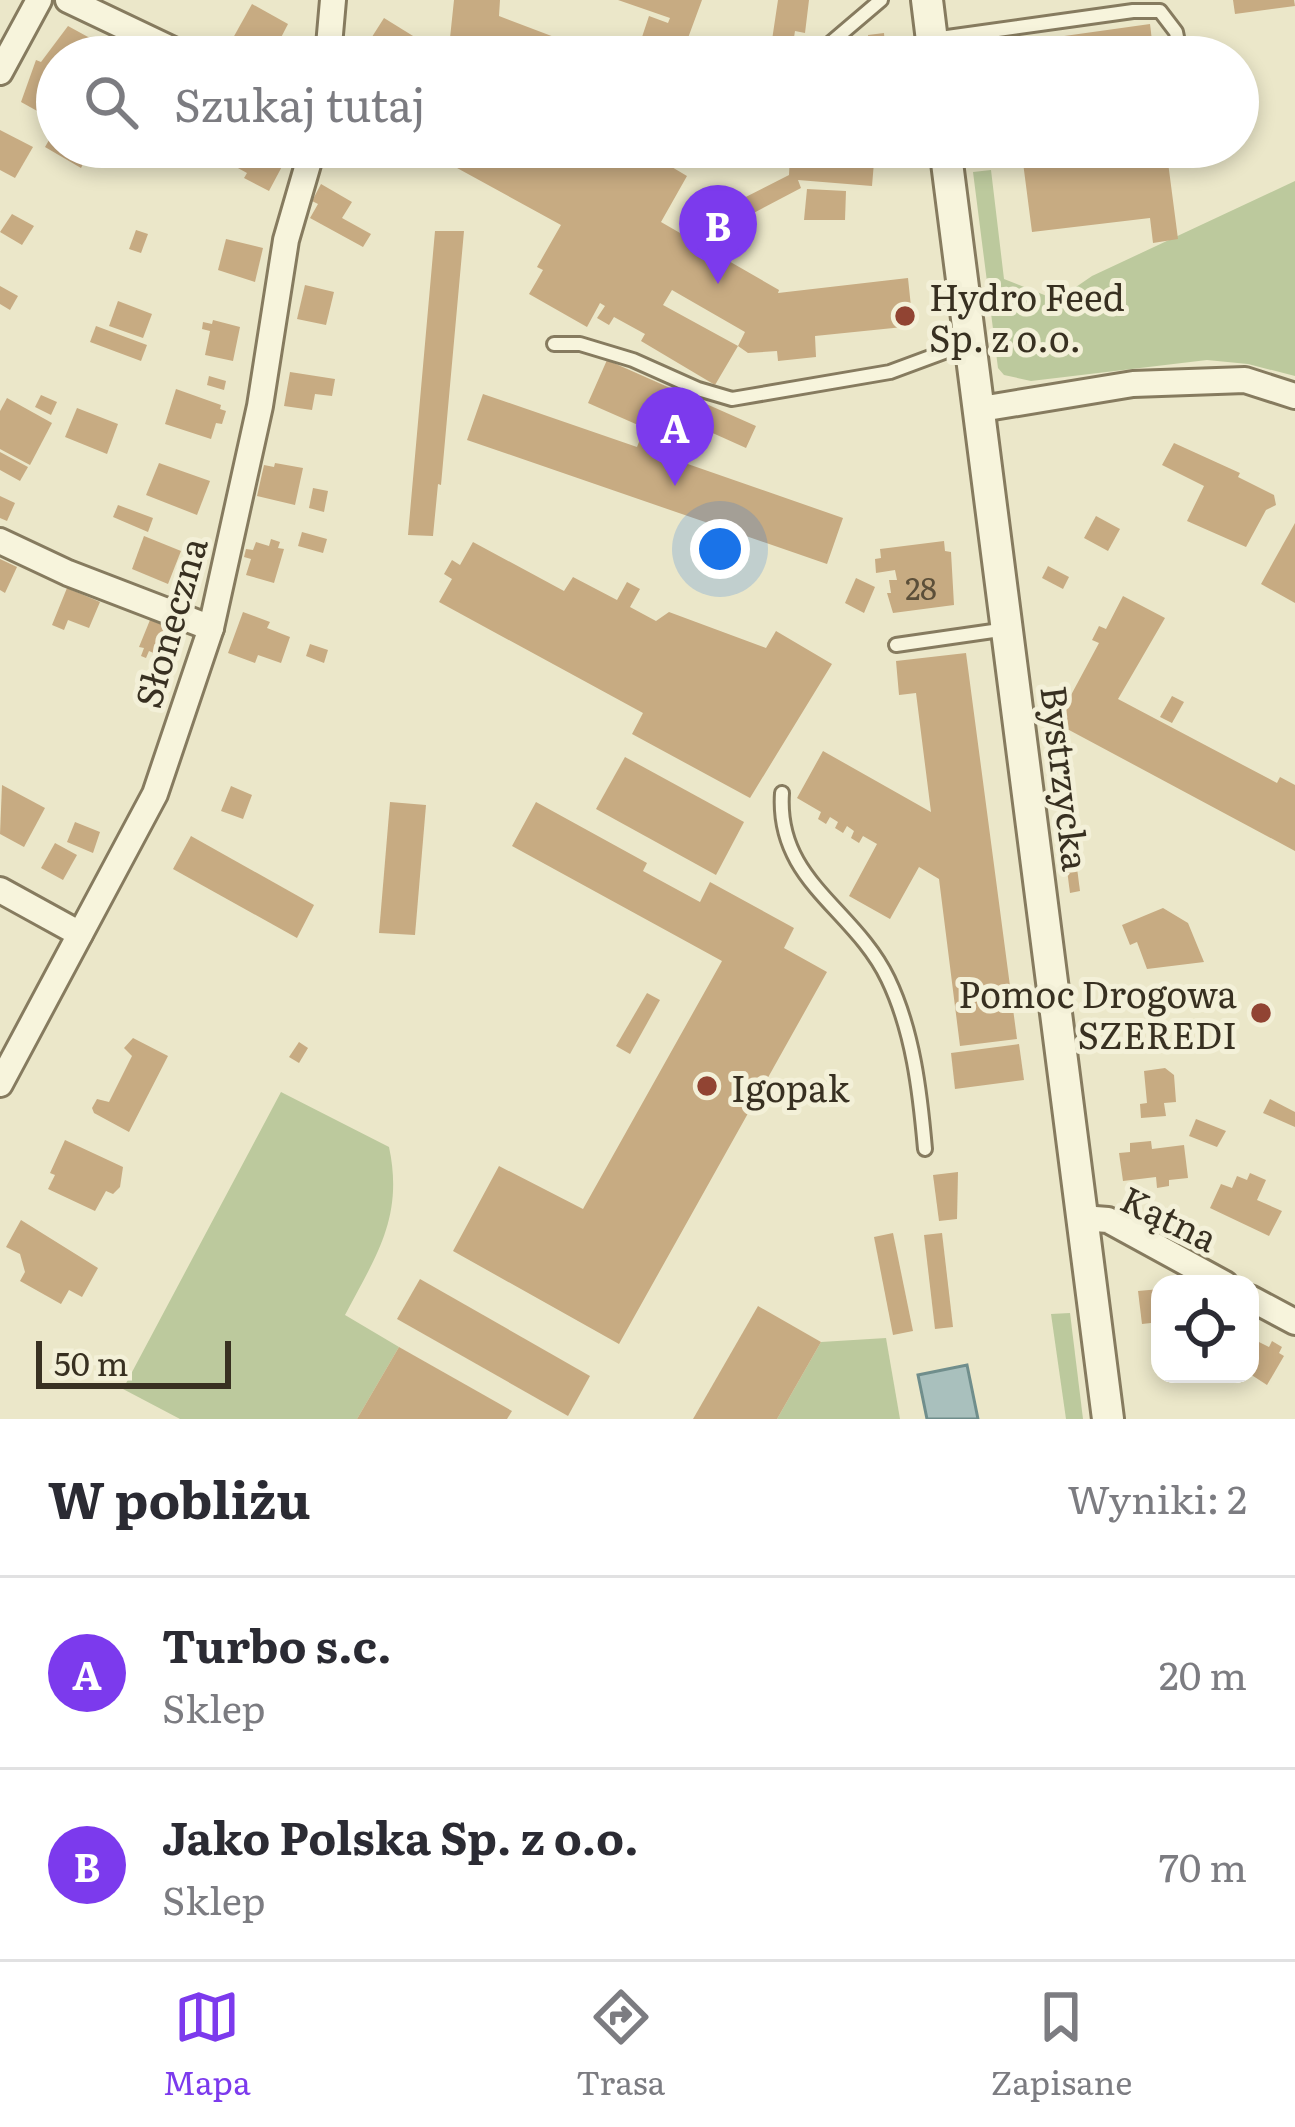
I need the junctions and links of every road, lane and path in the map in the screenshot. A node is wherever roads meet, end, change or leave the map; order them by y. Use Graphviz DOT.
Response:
graph roads {
  1 [pos="39,0"];
  2 [pos="68,0"];
  3 [pos="333,0"];
  4 [pos="881,0"];
  5 [pos="927,0"];
  6 [pos="144,36"];
  7 [pos="330,36"];
  8 [pos="839,36"];
  9 [pos="932,36"];
  10 [pos="998,36"];
  11 [pos="1176,36"];
  12 [pos="0,72"];
  13 [pos="307,168"];
  14 [pos="948,168"];
  15 [pos="972,341"];
  16 [pos="554,344"];
  17 [pos="1295,396"];
  18 [pos="981,409"];
  19 [pos="0,541"];
  20 [pos="211,628"];
  21 [pos="1009,629"];
  22 [pos="896,645"];
  23 [pos="782,793"];
  24 [pos="0,890"];
  25 [pos="80,934"];
  26 [pos="0,1084"];
  27 [pos="925,1149"];
  28 [pos="1082,1218"];
  29 [pos="1209,1275"];
  30 [pos="1259,1303"];
  31 [pos="1295,1322"];
  32 [pos="1108,1419"];
  1 -- 12 [label="street"];
  2 -- 6 [label="street"];
  3 -- 7 [label="street"];
  4 -- 8 [label="lane"];
  5 -- 9 [label="street"];
  10 -- 11 [label="lane"];
  13 -- 20 [label="street, Słoneczna"];
  14 -- 15 [label="street, Bystrzycka"];
  15 -- 16 [label="lane"];
  15 -- 18 [label="street, Bystrzycka"];
  17 -- 18 [label="street"];
  18 -- 21 [label="street, Bystrzycka"];
  19 -- 20 [label="street"];
  20 -- 25 [label="street, Słoneczna"];
  21 -- 22 [label="lane"];
  21 -- 28 [label="street, Bystrzycka"];
  23 -- 27 [label="lane"];
  24 -- 25 [label="street"];
  25 -- 26 [label="street, Słoneczna"];
  28 -- 29 [label="street, Kątna"];
  28 -- 32 [label="street, Bystrzycka"];
  30 -- 31 [label="street"];
}
